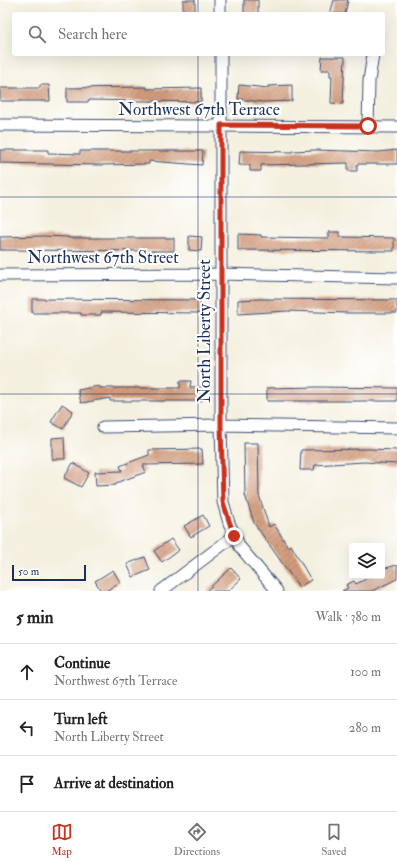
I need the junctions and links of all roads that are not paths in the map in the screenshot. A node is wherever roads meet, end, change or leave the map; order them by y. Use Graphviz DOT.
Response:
graph roads {
  1 [pos="220,0"];
  2 [pos="220,12"];
  3 [pos="220,56"];
  4 [pos="373,56"];
  5 [pos="0,125"];
  6 [pos="221,125"];
  7 [pos="368,126"];
  8 [pos="397,126"];
  9 [pos="221,274"];
  10 [pos="0,275"];
  11 [pos="397,278"];
  12 [pos="221,425"];
  13 [pos="103,427"];
  14 [pos="397,428"];
  15 [pos="234,536"];
  16 [pos="161,591"];
  17 [pos="278,591"];
  1 -- 2 [label="street"];
  3 -- 6 [label="street, North Liberty Street"];
  4 -- 7 [label="street"];
  5 -- 6 [label="street, Northwest 67th Terrace"];
  6 -- 7 [label="street, Northwest 67th Terrace"];
  6 -- 9 [label="street, North Liberty Street"];
  7 -- 8 [label="street, Northwest 67th Terrace"];
  9 -- 10 [label="street, Northwest 67th Street"];
  9 -- 11 [label="street, Northwest 67th Street"];
  9 -- 12 [label="street, North Liberty Street"];
  12 -- 13 [label="street"];
  12 -- 14 [label="street"];
  12 -- 15 [label="street, North Liberty Street"];
  15 -- 16 [label="street"];
  15 -- 17 [label="street, North Liberty Street"];
}
